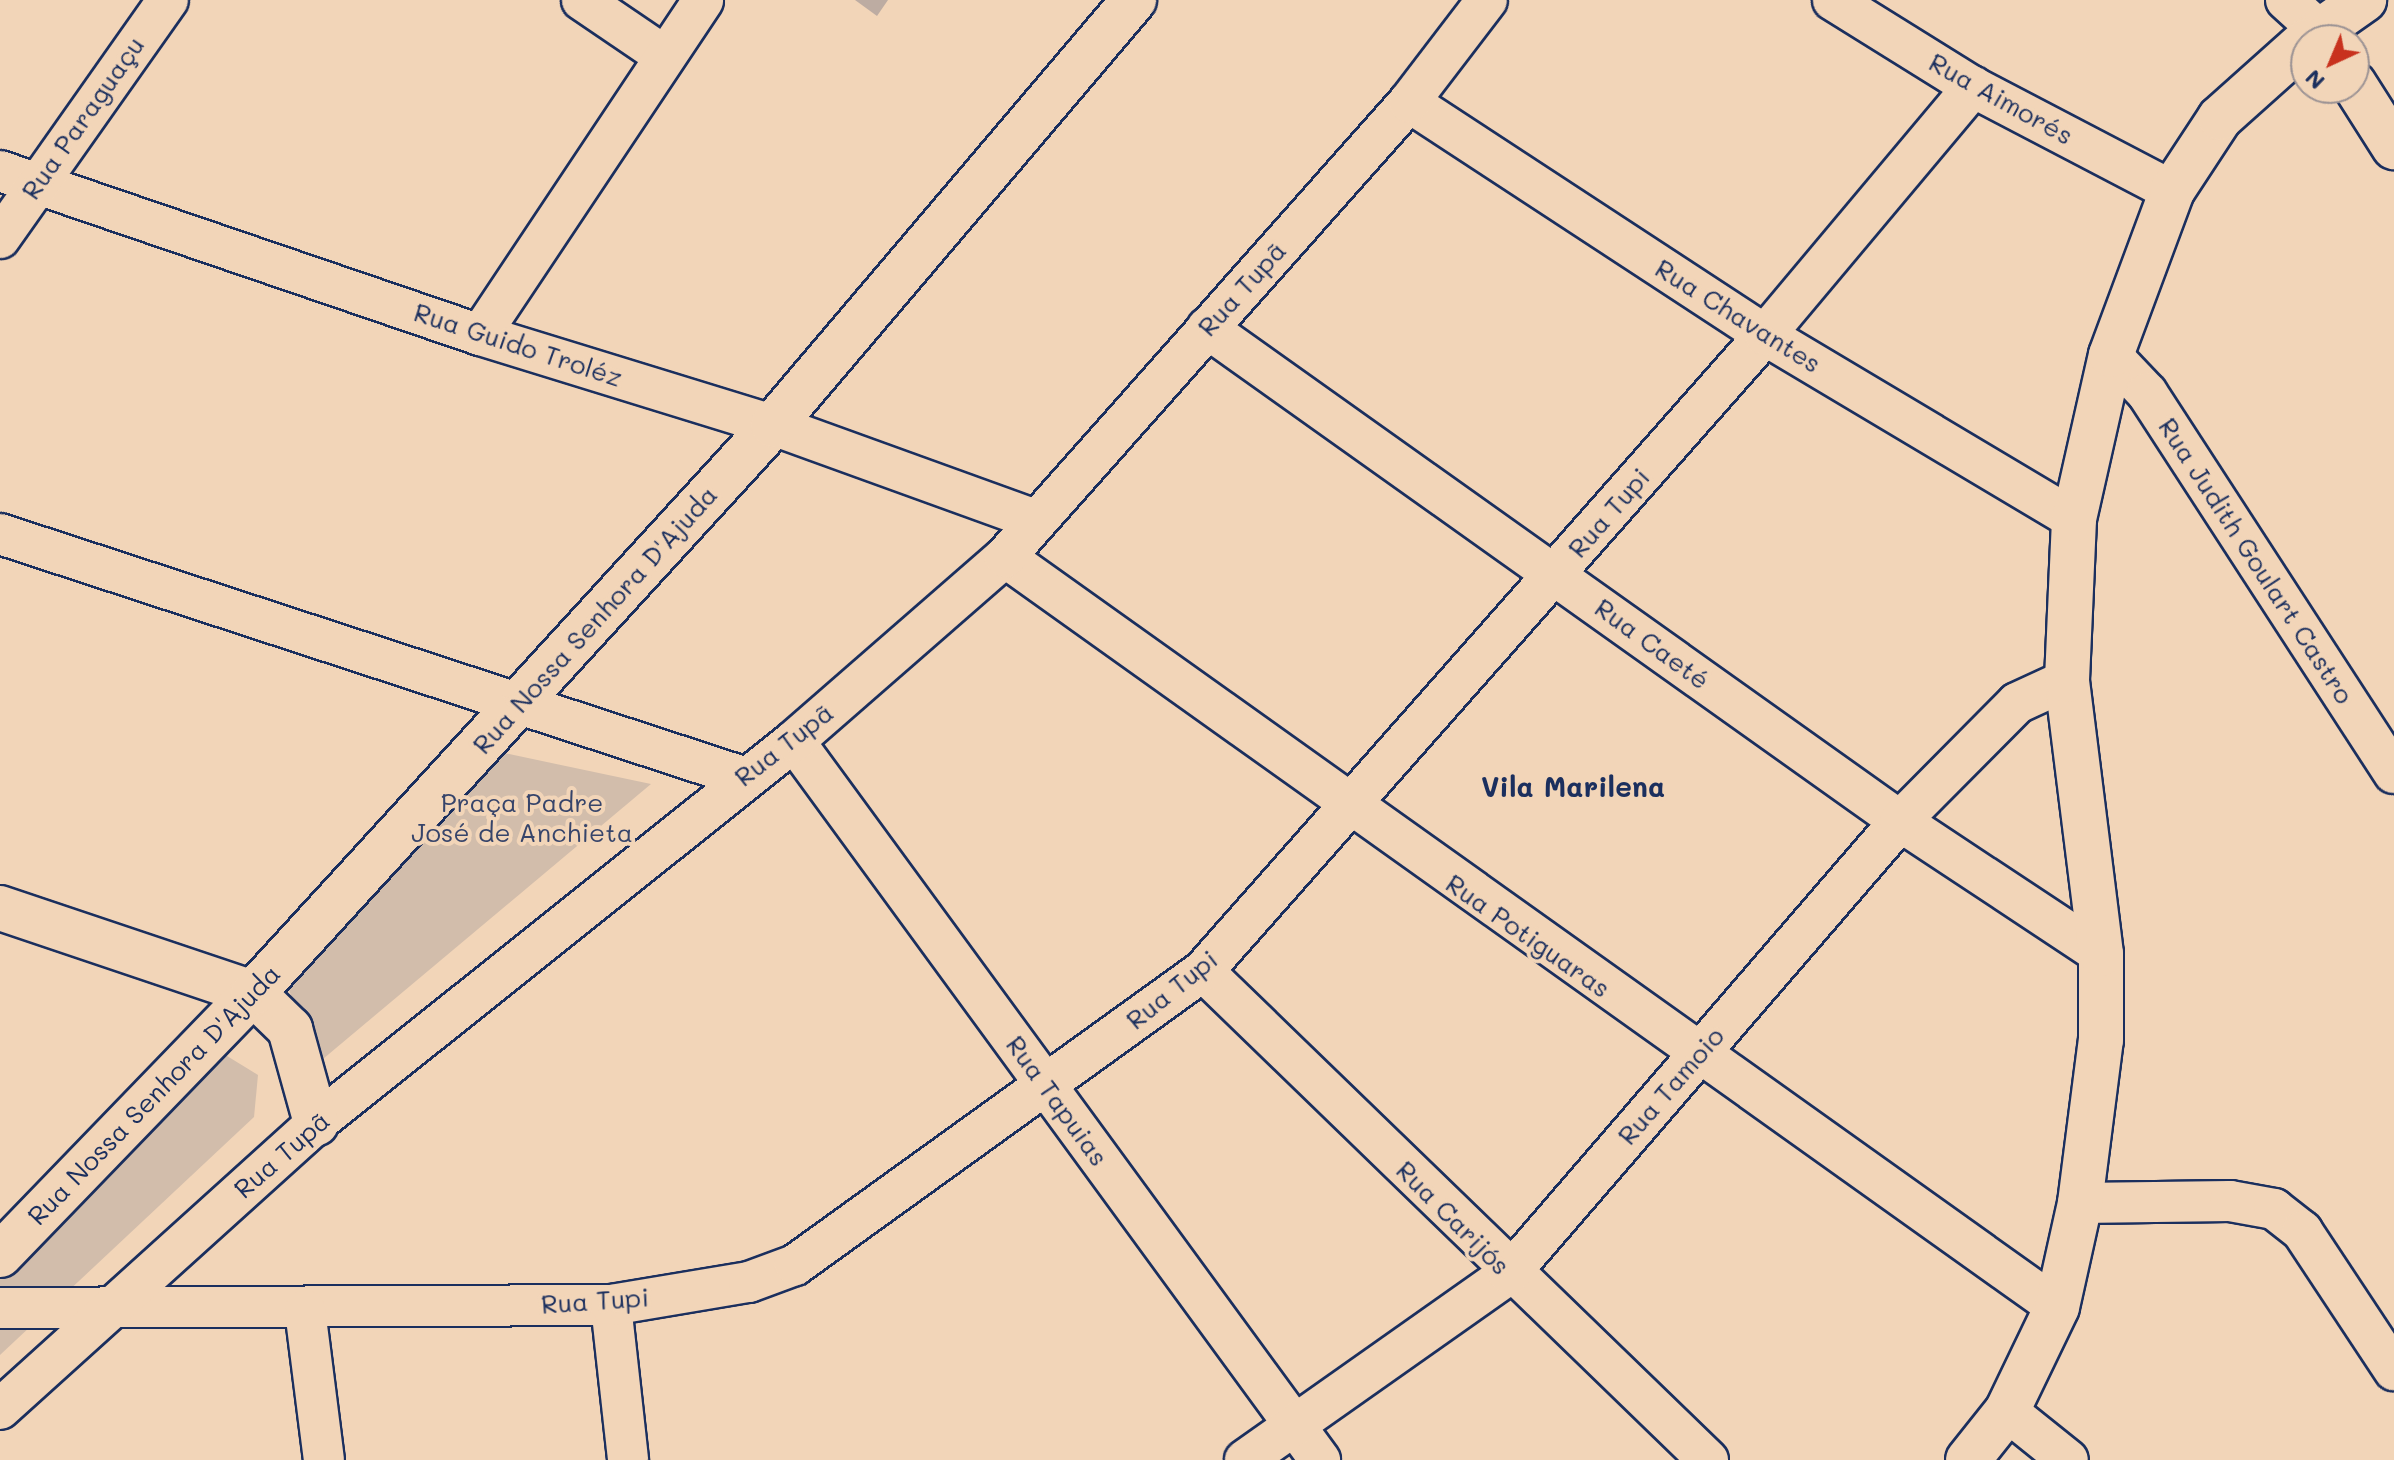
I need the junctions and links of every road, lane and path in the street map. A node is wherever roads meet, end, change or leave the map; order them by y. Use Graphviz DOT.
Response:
graph roads {
  1 [pos="168,0"];
  2 [pos="582,0"];
  3 [pos="703,0"];
  4 [pos="1134,0"];
  5 [pos="1487,0"];
  6 [pos="1833,0"];
  7 [pos="2286,0"];
  8 [pos="2364,0"];
  9 [pos="2304,24"];
  10 [pos="2333,24"];
  11 [pos="663,55"];
  12 [pos="2290,59"];
  13 [pos="1973,87"];
  14 [pos="1409,102"];
  15 [pos="2367,104"];
  16 [pos="2394,147"];
  17 [pos="0,171"];
  18 [pos="37,183"];
  19 [pos="2172,191"];
  20 [pos="0,238"];
  21 [pos="1207,328"];
  22 [pos="480,335"];
  23 [pos="1765,335"];
  24 [pos="2111,355"];
  25 [pos="773,425"];
  26 [pos="2074,519"];
  27 [pos="1035,520"];
  28 [pos="0,534"];
  29 [pos="1005,557"];
  30 [pos="1556,575"];
  31 [pos="2067,680"];
  32 [pos="516,706"];
  33 [pos="794,741"];
  34 [pos="2394,773"];
  35 [pos="743,777"];
  36 [pos="1346,806"];
  37 [pos="1900,821"];
  38 [pos="0,908"];
  39 [pos="2101,954"];
  40 [pos="1203,971"];
  41 [pos="253,993"];
  42 [pos="1697,1056"];
  43 [pos="1046,1086"];
  44 [pos="316,1123"];
  45 [pos="2080,1203"];
  46 [pos="0,1255"];
  47 [pos="1509,1274"];
  48 [pos="611,1305"];
  49 [pos="2057,1307"];
  50 [pos="0,1308"];
  51 [pos="305,1310"];
  52 [pos="106,1312"];
  53 [pos="2394,1370"];
  54 [pos="0,1409"];
  55 [pos="2007,1411"];
  56 [pos="1296,1428"];
  57 [pos="324,1460"];
  58 [pos="628,1460"];
  59 [pos="1245,1460"];
  60 [pos="1320,1460"];
  61 [pos="1708,1460"];
  62 [pos="1968,1460"];
  63 [pos="2068,1460"];
  1 -- 18 [label="street, Rua Paraguaçu"];
  2 -- 11 [label="street"];
  3 -- 11 [label="street"];
  4 -- 25 [label="street, Rua Nossa Senhora D'Ajuda"];
  5 -- 14 [label="street, Rua Tupã"];
  6 -- 13 [label="street, Rua Aimorés"];
  7 -- 9 [label="street"];
  8 -- 10 [label="street"];
  11 -- 22 [label="street"];
  12 -- 19 [label="street"];
  13 -- 19 [label="street, Rua Aimorés"];
  13 -- 23 [label="street, Rua Tupi"];
  14 -- 21 [label="street, Rua Tupã"];
  14 -- 23 [label="street, Rua Chavantes"];
  15 -- 16 [label="street"];
  17 -- 18 [label="street, Rua Guido Troléz"];
  18 -- 20 [label="street, Rua Paraguaçu"];
  18 -- 22 [label="street, Rua Guido Troléz"];
  19 -- 24 [label="street"];
  21 -- 27 [label="street, Rua Tupã"];
  21 -- 30 [label="street, Rua Caeté"];
  22 -- 25 [label="street, Rua Guido Troléz"];
  23 -- 26 [label="street, Rua Chavantes"];
  23 -- 30 [label="street, Rua Tupi"];
  24 -- 26 [label="street"];
  24 -- 34 [label="street, Rua Judith Goulart Castro"];
  25 -- 27 [label="street, Rua Guido Troléz"];
  25 -- 32 [label="street, Rua Nossa Senhora D'Ajuda"];
  26 -- 31 [label="street"];
  27 -- 29 [label="street, Rua Tupã"];
  28 -- 32 [label="street"];
  29 -- 33 [label="street, Rua Tupã"];
  29 -- 36 [label="street, Rua Potiguaras"];
  30 -- 36 [label="street, Rua Tupi"];
  30 -- 37 [label="street, Rua Caeté"];
  31 -- 37 [label="street, Rua Tamoio"];
  31 -- 39 [label="street"];
  32 -- 35 [label="street"];
  32 -- 41 [label="street, Rua Nossa Senhora D'Ajuda"];
  33 -- 35 [label="street, Rua Tupã"];
  33 -- 43 [label="street, Rua Tapuias"];
  35 -- 44 [label="street, Rua Tupã"];
  36 -- 40 [label="street, Rua Tupi"];
  36 -- 42 [label="street, Rua Potiguaras"];
  37 -- 39 [label="street, Rua Caeté"];
  37 -- 42 [label="street, Rua Tamoio"];
  38 -- 41 [label="street"];
  39 -- 45 [label="street"];
  40 -- 43 [label="street, Rua Tupi"];
  40 -- 47 [label="street, Rua Carijós"];
  41 -- 44 [label="street"];
  41 -- 46 [label="street, Rua Nossa Senhora D'Ajuda"];
  42 -- 47 [label="street, Rua Tamoio"];
  42 -- 49 [label="street, Rua Potiguaras"];
  43 -- 48 [label="street, Rua Tupi"];
  43 -- 56 [label="street, Rua Tapuias"];
  44 -- 52 [label="street, Rua Tupã"];
  45 -- 49 [label="street"];
  45 -- 53 [label="street"];
  47 -- 56 [label="street, Rua Tamoio"];
  47 -- 61 [label="street, Rua Carijós"];
  48 -- 51 [label="street, Rua Tupi"];
  48 -- 58 [label="street"];
  49 -- 55 [label="street"];
  50 -- 52 [label="street, Rua Tupi"];
  51 -- 52 [label="street, Rua Tupi"];
  51 -- 57 [label="street"];
  52 -- 54 [label="street, Rua Tupã"];
  55 -- 62 [label="street"];
  55 -- 63 [label="street"];
  56 -- 59 [label="street, Rua Tamoio"];
  56 -- 60 [label="street, Rua Tapuias"];
}
